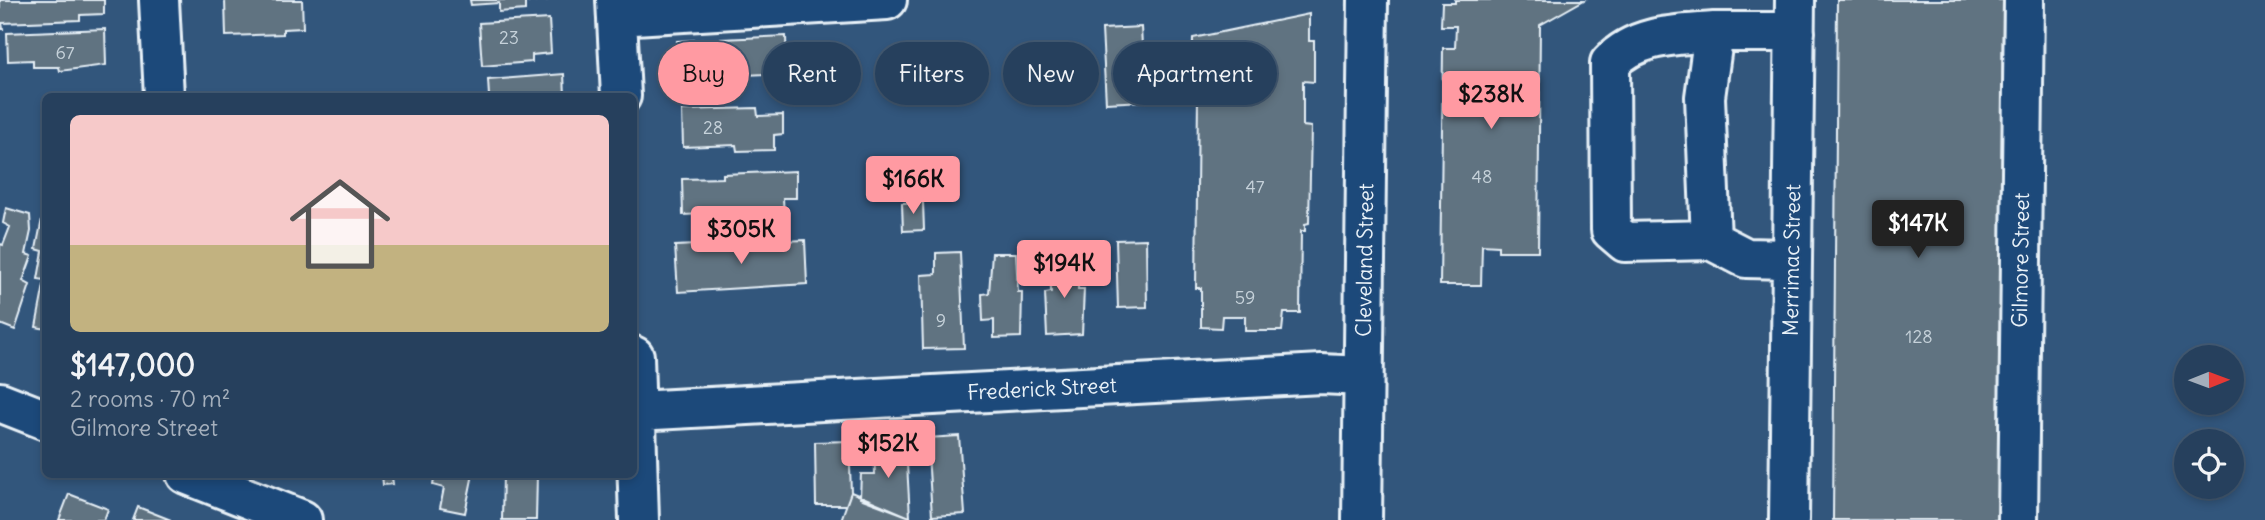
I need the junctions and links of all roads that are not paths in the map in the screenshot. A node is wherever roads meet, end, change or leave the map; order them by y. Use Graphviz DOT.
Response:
graph roads {
  1 [pos="159,0"];
  2 [pos="887,0"];
  3 [pos="1368,0"];
  4 [pos="2024,0"];
  5 [pos="616,8"];
  6 [pos="1795,16"];
  7 [pos="1714,32"];
  8 [pos="164,93"];
  9 [pos="621,93"];
  10 [pos="1711,240"];
  11 [pos="1792,258"];
  12 [pos="1363,376"];
  13 [pos="0,402"];
  14 [pos="637,411"];
  15 [pos="42,418"];
  16 [pos="637,447"];
  17 [pos="196,478"];
  18 [pos="302,520"];
  19 [pos="639,520"];
  20 [pos="1362,520"];
  21 [pos="1789,520"];
  22 [pos="2018,520"];
  1 -- 8 [label="street"];
  2 -- 5 [label="street"];
  3 -- 12 [label="street, Cleveland Street"];
  4 -- 22 [label="street, Gilmore Street"];
  5 -- 9 [label="street"];
  6 -- 7 [label="street"];
  6 -- 11 [label="street, Merrimac Street"];
  7 -- 10 [label="street"];
  7 -- 10 [label="street"];
  10 -- 11 [label="street"];
  11 -- 21 [label="street, Merrimac Street"];
  12 -- 14 [label="street, Frederick Street"];
  12 -- 20 [label="street, Cleveland Street"];
  13 -- 15 [label="street"];
  16 -- 19 [label="street"];
  17 -- 18 [label="street"];
}
